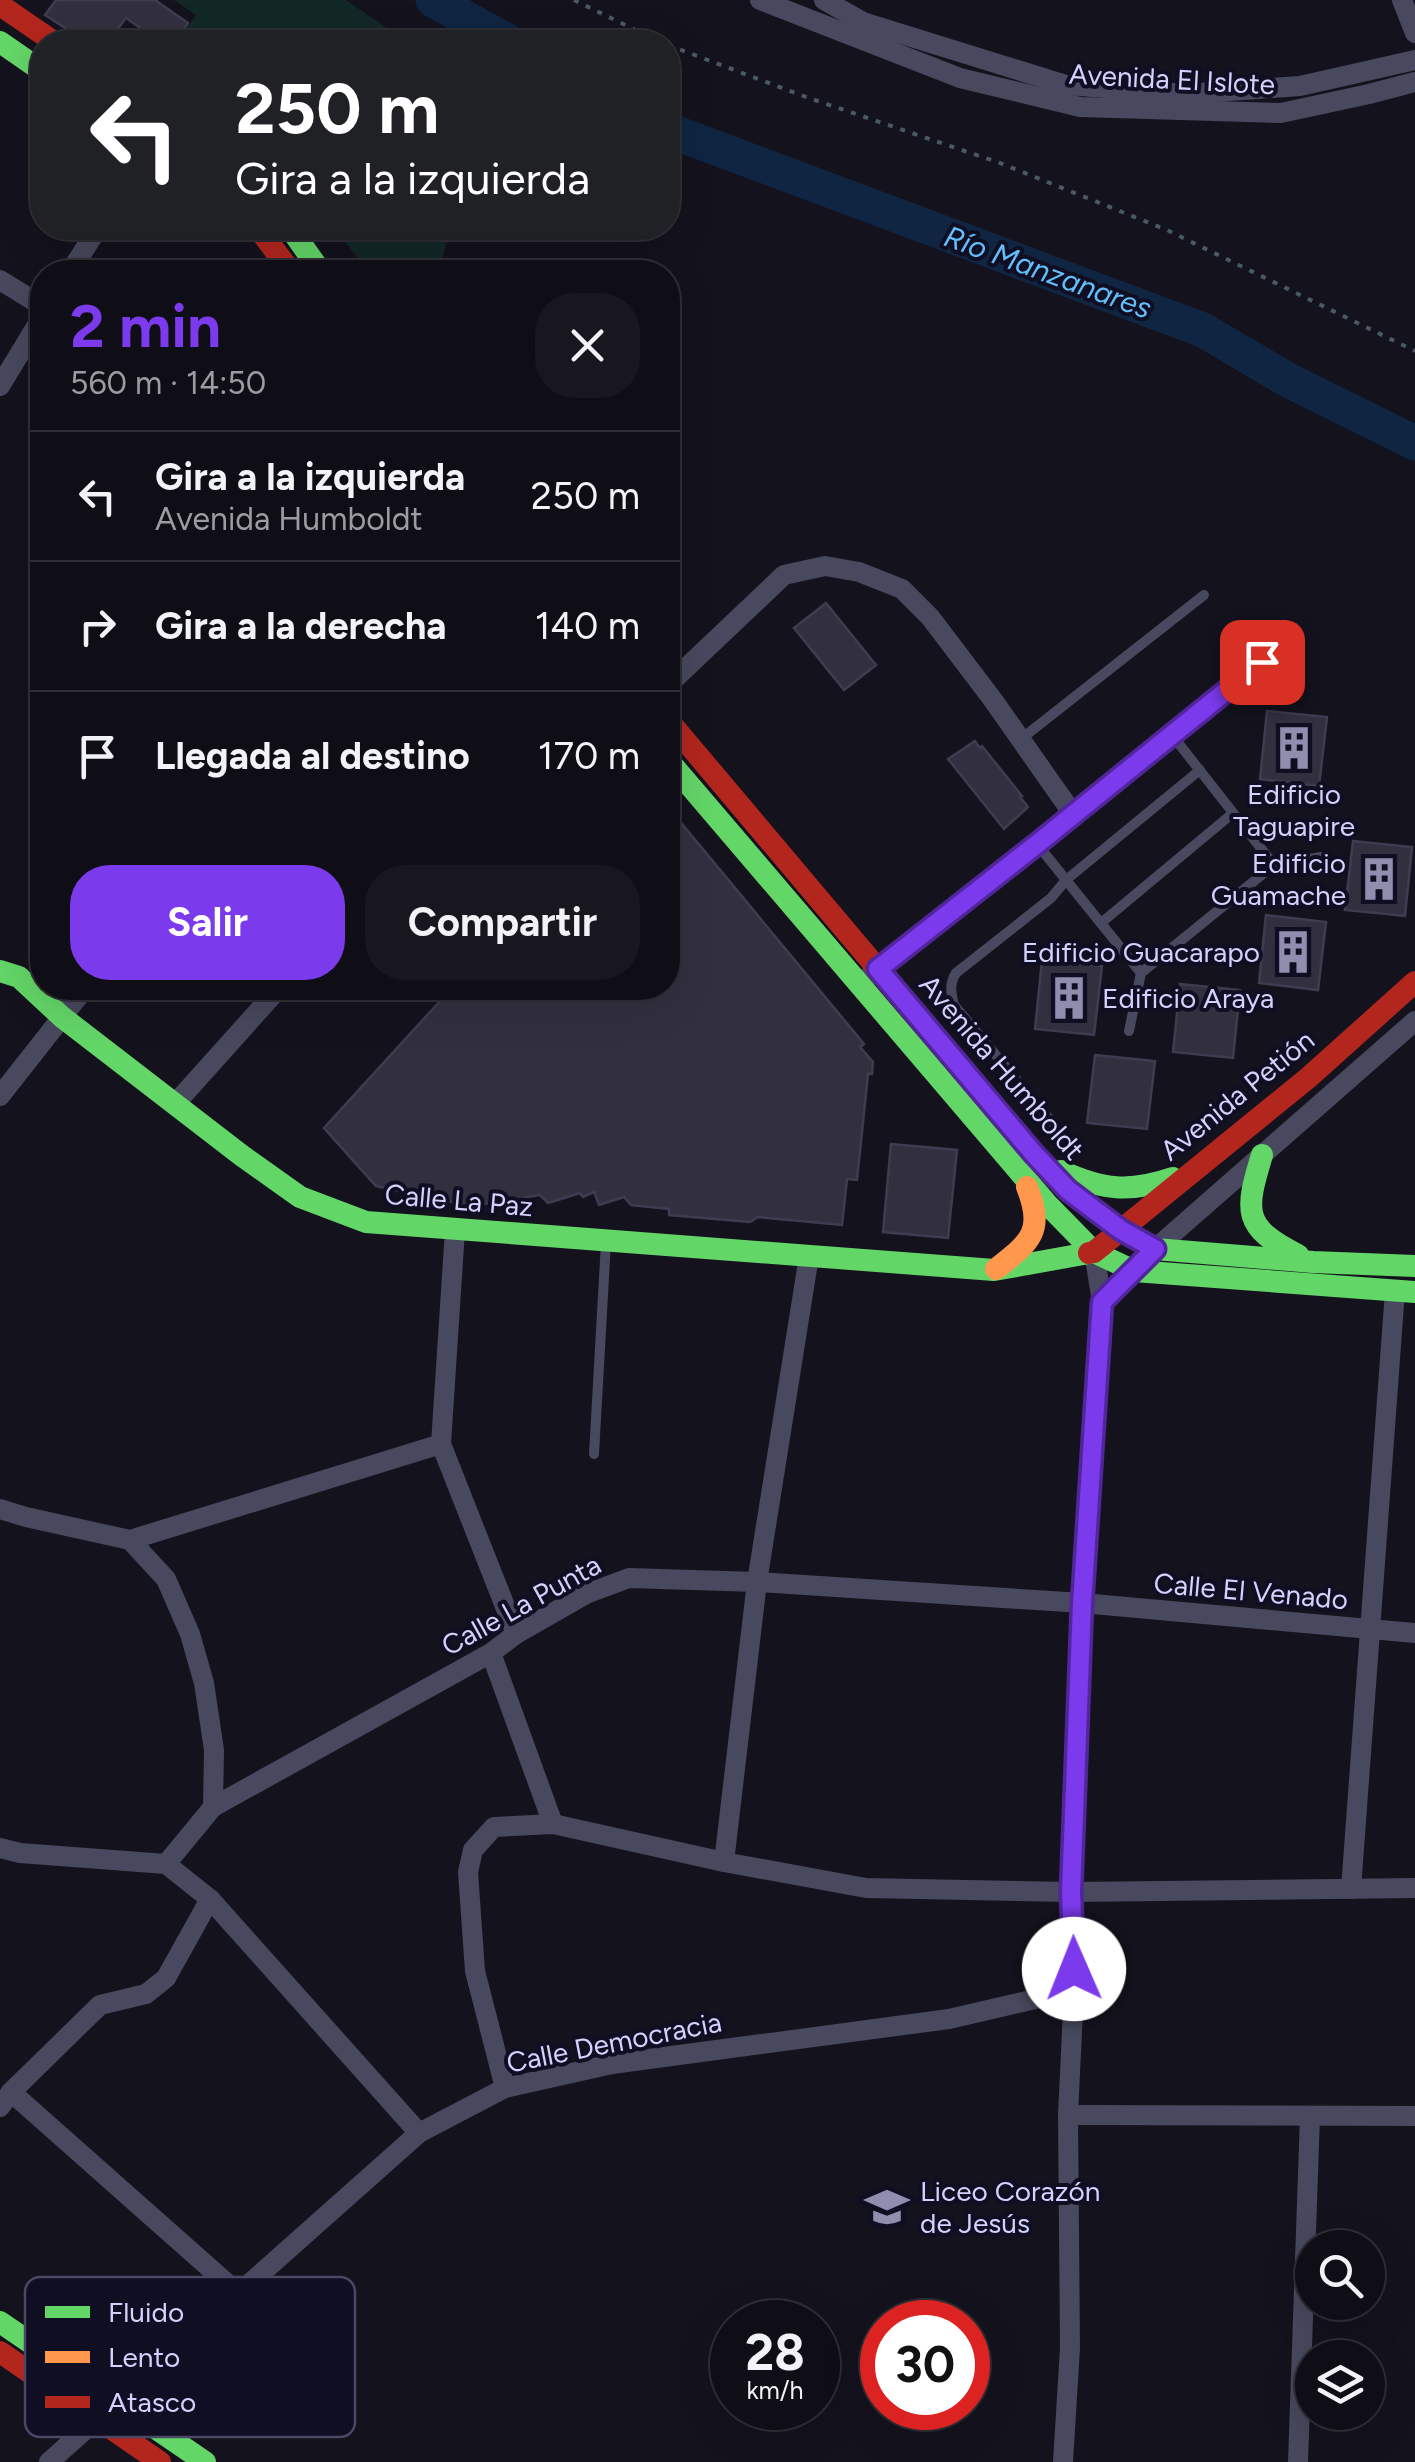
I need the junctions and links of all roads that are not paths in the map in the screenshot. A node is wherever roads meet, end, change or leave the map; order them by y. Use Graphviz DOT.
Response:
graph roads {
  1 [pos="760,0"];
  2 [pos="824,0"];
  3 [pos="1402,0"];
  4 [pos="0,6"];
  5 [pos="36,30"];
  6 [pos="1415,33"];
  7 [pos="0,42"];
  8 [pos="1415,60"];
  9 [pos="30,62"];
  10 [pos="1415,82"];
  11 [pos="0,280"];
  12 [pos="30,299"];
  13 [pos="30,337"];
  14 [pos="0,386"];
  15 [pos="1204,595"];
  16 [pos="1292,638"];
  17 [pos="680,674"];
  18 [pos="680,734"];
  19 [pos="1172,735"];
  20 [pos="1020,739"];
  21 [pos="1200,770"];
  22 [pos="680,774"];
  23 [pos="1233,812"];
  24 [pos="1073,814"];
  25 [pos="1037,844"];
  26 [pos="1320,857"];
  27 [pos="1274,865"];
  28 [pos="1066,880"];
  29 [pos="1100,923"];
  30 [pos="878,969"];
  31 [pos="0,971"];
  32 [pos="1141,973"];
  33 [pos="1415,982"];
  34 [pos="858,984"];
  35 [pos="30,986"];
  36 [pos="44,1000"];
  37 [pos="76,1000"];
  38 [pos="268,1000"];
  39 [pos="62,1017"];
  40 [pos="1415,1021"];
  41 [pos="1130,1031"];
  42 [pos="0,1096"];
  43 [pos="175,1104"];
  44 [pos="1062,1134"];
  45 [pos="1262,1155"];
  46 [pos="1031,1168"];
  47 [pos="1193,1170"];
  48 [pos="455,1230"];
  49 [pos="1121,1230"];
  50 [pos="606,1241"];
  51 [pos="1155,1249"];
  52 [pos="1094,1252"];
  53 [pos="809,1256"];
  54 [pos="1312,1262"];
  55 [pos="1415,1266"];
  56 [pos="994,1270"];
  57 [pos="1134,1271"];
  58 [pos="1405,1292"];
  59 [pos="1102,1302"];
  60 [pos="441,1444"];
  61 [pos="594,1454"];
  62 [pos="0,1509"];
  63 [pos="130,1540"];
  64 [pos="758,1582"];
  65 [pos="1082,1604"];
  66 [pos="1368,1629"];
  67 [pos="516,1634"];
  68 [pos="1415,1634"];
  69 [pos="492,1654"];
  70 [pos="213,1807"];
  71 [pos="553,1824"];
  72 [pos="0,1848"];
  73 [pos="724,1862"];
  74 [pos="166,1864"];
  75 [pos="1351,1888"];
  76 [pos="1415,1888"];
  77 [pos="1071,1892"];
  78 [pos="210,1899"];
  79 [pos="1074,1990"];
  80 [pos="505,2088"];
  81 [pos="6,2099"];
  82 [pos="1068,2115"];
  83 [pos="1310,2116"];
  84 [pos="1415,2116"];
  85 [pos="418,2133"];
  86 [pos="219,2277"];
  87 [pos="258,2277"];
  88 [pos="0,2322"];
  89 [pos="25,2339"];
  90 [pos="0,2352"];
  91 [pos="25,2369"];
  92 [pos="78,2437"];
  93 [pos="125,2437"];
  94 [pos="168,2437"];
  95 [pos="49,2462"];
  96 [pos="160,2462"];
  97 [pos="205,2462"];
  98 [pos="1064,2462"];
  99 [pos="1298,2462"];
  1 -- 10 [label="street, Avenida El Islote"];
  2 -- 8 [label="street, Avenida El Islote"];
  3 -- 6 [label="street"];
  4 -- 5 [label="main road"];
  7 -- 9 [label="main road"];
  11 -- 12 [label="street"];
  13 -- 14 [label="street"];
  15 -- 20 [label="lane"];
  16 -- 19 [label="street"];
  17 -- 20 [label="street"];
  18 -- 30 [label="main road, Avenida Humboldt"];
  19 -- 21 [label="lane"];
  19 -- 24 [label="street"];
  20 -- 24 [label="street"];
  21 -- 23 [label="lane"];
  21 -- 28 [label="lane"];
  22 -- 34 [label="main road, Avenida Humboldt"];
  23 -- 27 [label="lane"];
  23 -- 29 [label="lane"];
  24 -- 25 [label="street"];
  25 -- 28 [label="lane"];
  25 -- 30 [label="street"];
  26 -- 27 [label="lane"];
  27 -- 32 [label="lane"];
  28 -- 29 [label="lane"];
  28 -- 44 [label="lane"];
  29 -- 32 [label="lane"];
  30 -- 34 [label="street"];
  30 -- 46 [label="main road, Avenida Humboldt"];
  31 -- 35 [label="main road, Calle La Paz"];
  32 -- 41 [label="lane"];
  33 -- 47 [label="main road, Avenida Petión"];
  34 -- 46 [label="main road, Avenida Humboldt"];
  36 -- 39 [label="main road, Calle La Paz"];
  37 -- 39 [label="street"];
  38 -- 43 [label="street"];
  39 -- 42 [label="street"];
  39 -- 43 [label="main road, Calle La Paz"];
  40 -- 45 [label="street, Avenida Petión"];
  43 -- 48 [label="main road, Calle La Paz"];
  45 -- 51 [label="street, Avenida Petión"];
  45 -- 54 [label="main road"];
  46 -- 47 [label="main road"];
  46 -- 49 [label="main road, Avenida Humboldt"];
  46 -- 52 [label="main road, Avenida Humboldt"];
  46 -- 56 [label="main road"];
  47 -- 49 [label="main road, Avenida Petión"];
  48 -- 50 [label="main road, Calle La Paz"];
  48 -- 60 [label="street"];
  49 -- 51 [label="main road, Avenida Humboldt"];
  49 -- 52 [label="main road, Avenida Petión"];
  50 -- 53 [label="main road, Calle La Paz"];
  50 -- 61 [label="lane"];
  51 -- 54 [label="main road"];
  51 -- 57 [label="street, Avenida Petión"];
  52 -- 56 [label="main road, Calle La Paz"];
  52 -- 57 [label="main road, Avenida Humboldt"];
  52 -- 59 [label="street"];
  53 -- 56 [label="main road, Calle La Paz"];
  53 -- 64 [label="street"];
  54 -- 55 [label="main road"];
  57 -- 58 [label="main road"];
  57 -- 59 [label="street, Avenida Petión"];
  58 -- 66 [label="street"];
  59 -- 65 [label="street"];
  60 -- 63 [label="street"];
  60 -- 67 [label="street"];
  62 -- 63 [label="street"];
  63 -- 70 [label="street"];
  64 -- 65 [label="street, Calle La Punta"];
  64 -- 67 [label="street, Calle La Punta"];
  64 -- 73 [label="street"];
  65 -- 66 [label="street, Calle El Venado"];
  65 -- 77 [label="street"];
  66 -- 68 [label="street, Calle El Venado"];
  66 -- 75 [label="street"];
  67 -- 69 [label="street, Calle La Punta"];
  69 -- 70 [label="street, Calle La Punta"];
  69 -- 71 [label="street"];
  70 -- 74 [label="street, Calle La Punta"];
  71 -- 73 [label="street"];
  71 -- 80 [label="street"];
  72 -- 74 [label="street"];
  73 -- 77 [label="street"];
  74 -- 78 [label="street"];
  75 -- 76 [label="street"];
  75 -- 77 [label="street"];
  77 -- 79 [label="street"];
  78 -- 81 [label="street"];
  78 -- 85 [label="street"];
  79 -- 80 [label="street, Calle Democracia"];
  79 -- 82 [label="street"];
  80 -- 85 [label="street, Calle Democracia"];
  81 -- 86 [label="street"];
  82 -- 83 [label="street"];
  82 -- 98 [label="street"];
  83 -- 84 [label="street"];
  83 -- 99 [label="street"];
  85 -- 87 [label="street, Calle Democracia"];
  88 -- 89 [label="main road"];
  90 -- 91 [label="main road"];
  92 -- 95 [label="street, Calle Democracia"];
  93 -- 96 [label="main road"];
  94 -- 97 [label="main road"];
}
